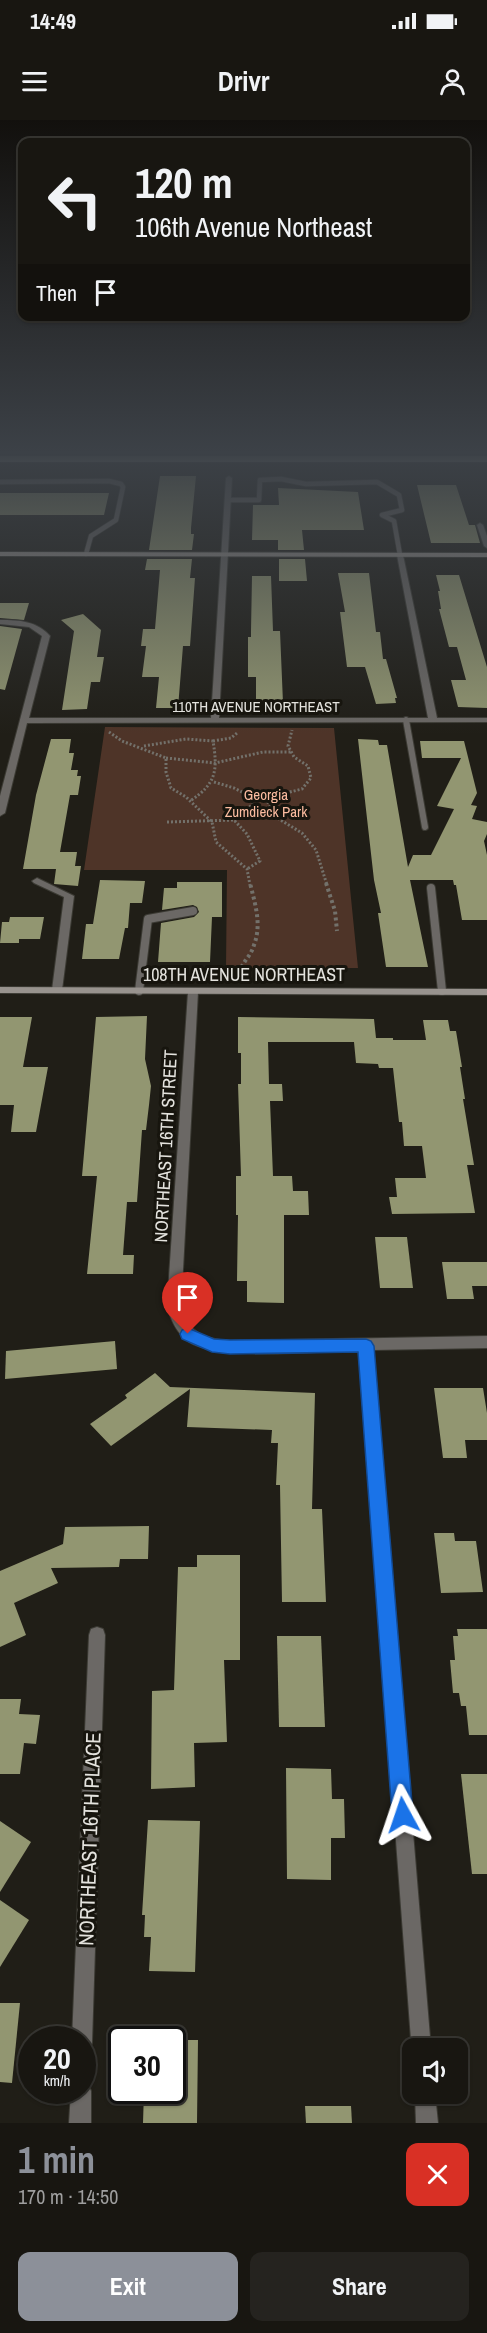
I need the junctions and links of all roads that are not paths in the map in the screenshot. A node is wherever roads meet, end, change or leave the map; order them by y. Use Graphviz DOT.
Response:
graph roads {
  1 [pos="88,548"];
  2 [pos="223,548"];
  3 [pos="399,548"];
  4 [pos="0,554"];
  5 [pos="86,554"];
  6 [pos="223,554"];
  7 [pos="400,555"];
  8 [pos="487,555"];
  9 [pos="0,622"];
  10 [pos="406,720"];
  11 [pos="433,720"];
  12 [pos="487,720"];
  13 [pos="25,721"];
  14 [pos="215,721"];
  15 [pos="0,813"];
  16 [pos="425,827"];
  17 [pos="37,881"];
  18 [pos="430,888"];
  19 [pos="193,911"];
  20 [pos="0,990"];
  21 [pos="57,990"];
  22 [pos="139,991"];
  23 [pos="193,992"];
  24 [pos="442,992"];
  25 [pos="487,992"];
  26 [pos="487,1342"];
  27 [pos="366,1346"];
  28 [pos="97,1635"];
  29 [pos="83,2026"];
  30 [pos="421,2038"];
  31 [pos="81,2104"];
  32 [pos="426,2104"];
  33 [pos="80,2123"];
  34 [pos="427,2123"];
  1 -- 5 [label="lane"];
  2 -- 6 [label="street"];
  3 -- 7 [label="lane"];
  4 -- 5 [label="main road"];
  5 -- 6 [label="main road"];
  6 -- 7 [label="main road"];
  6 -- 14 [label="street"];
  7 -- 8 [label="main road"];
  7 -- 11 [label="street"];
  9 -- 13 [label="street"];
  10 -- 11 [label="street, 110TH AVENUE NORTHEAST"];
  10 -- 14 [label="street, 110TH AVENUE NORTHEAST"];
  10 -- 16 [label="lane"];
  11 -- 12 [label="street, 110TH AVENUE NORTHEAST"];
  13 -- 14 [label="street, 110TH AVENUE NORTHEAST"];
  13 -- 15 [label="street"];
  17 -- 21 [label="street"];
  18 -- 24 [label="lane"];
  19 -- 22 [label="lane"];
  20 -- 21 [label="main road, 108TH AVENUE NORTHEAST"];
  21 -- 22 [label="main road, 108TH AVENUE NORTHEAST"];
  22 -- 23 [label="main road, 108TH AVENUE NORTHEAST"];
  23 -- 24 [label="main road, 108TH AVENUE NORTHEAST"];
  23 -- 27 [label="street, NORTHEAST 16TH STREET"];
  24 -- 25 [label="main road, 108TH AVENUE NORTHEAST"];
  26 -- 27 [label="street"];
  27 -- 30 [label="street"];
  28 -- 29 [label="street, NORTHEAST 16TH PLACE"];
  31 -- 33 [label="street"];
  32 -- 34 [label="street"];
}
